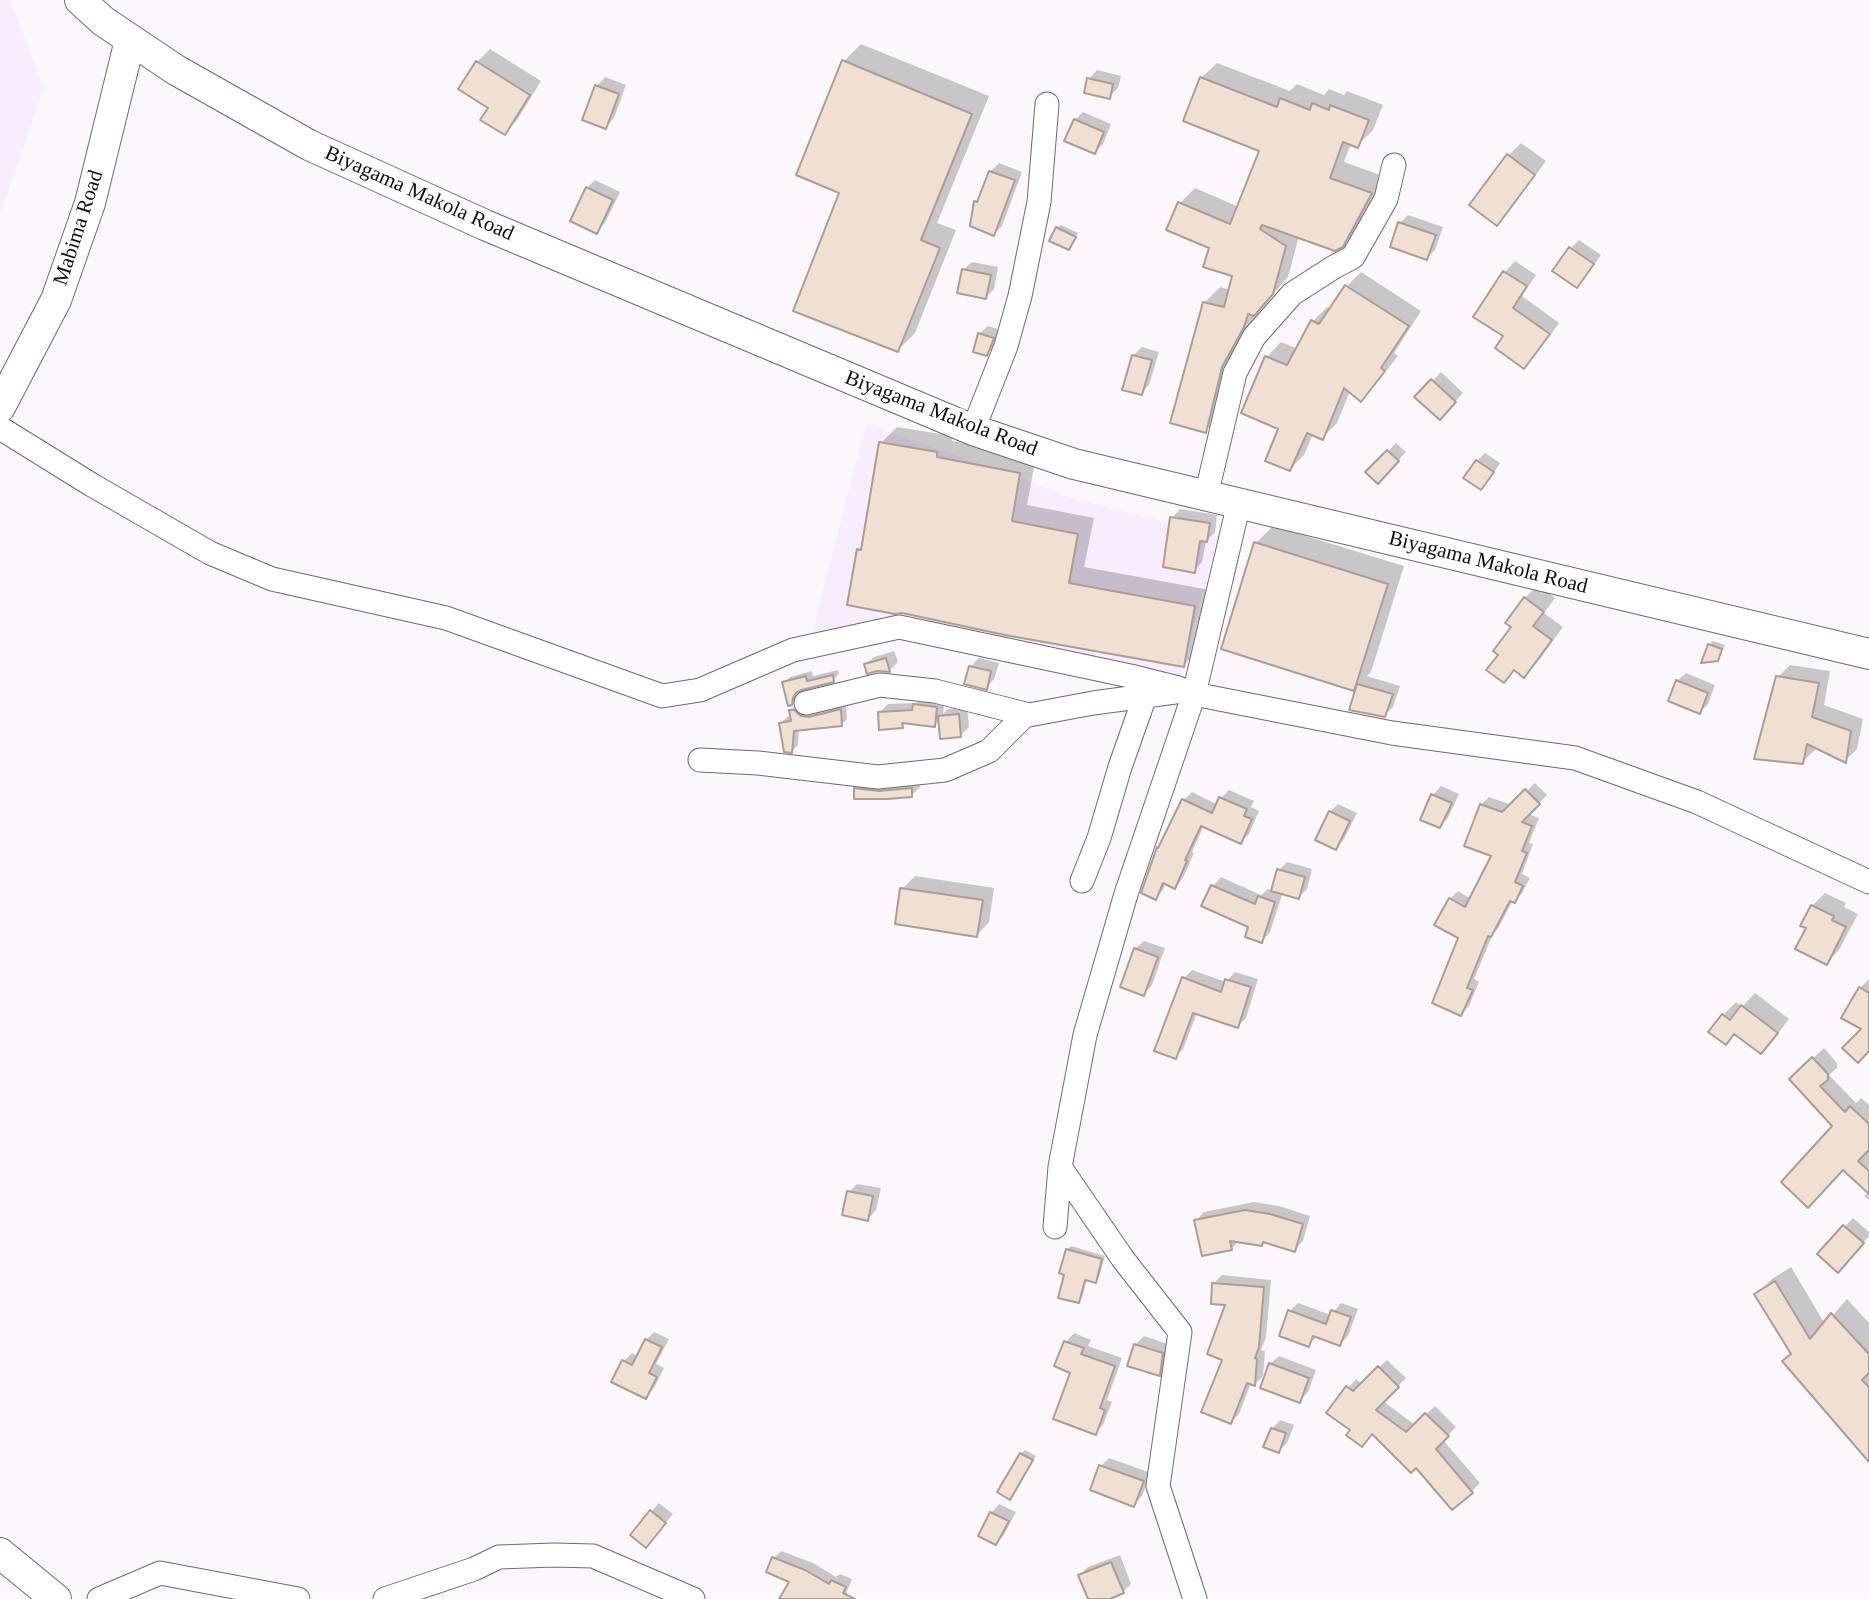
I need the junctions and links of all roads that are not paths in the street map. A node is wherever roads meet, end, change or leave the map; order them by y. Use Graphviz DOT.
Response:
graph roads {
  1 [pos="80,0"];
  2 [pos="130,40"];
  3 [pos="1047,104"];
  4 [pos="1394,165"];
  5 [pos="0,407"];
  6 [pos="0,428"];
  7 [pos="973,430"];
  8 [pos="1206,495"];
  9 [pos="1239,503"];
  10 [pos="1869,654"];
  11 [pos="1189,693"];
  12 [pos="1144,696"];
  13 [pos="806,703"];
  14 [pos="1026,714"];
  15 [pos="700,761"];
  16 [pos="1082,880"];
  17 [pos="1869,882"];
  18 [pos="1060,1167"];
  19 [pos="1055,1227"];
  20 [pos="0,1553"];
  21 [pos="56,1599"];
  22 [pos="99,1599"];
  23 [pos="298,1599"];
  24 [pos="384,1599"];
  25 [pos="693,1599"];
  26 [pos="1195,1599"];
  1 -- 2 [label="main road, Biyagama Makola Road"];
  2 -- 5 [label="main road, Mabima Road"];
  2 -- 7 [label="main road, Biyagama Makola Road"];
  3 -- 7 [label="street"];
  4 -- 8 [label="street"];
  6 -- 11 [label="street"];
  7 -- 8 [label="main road, Biyagama Makola Road"];
  8 -- 9 [label="main road, Biyagama Makola Road"];
  9 -- 10 [label="main road, Biyagama Makola Road"];
  9 -- 11 [label="street"];
  11 -- 12 [label="street"];
  11 -- 17 [label="street"];
  11 -- 18 [label="street"];
  12 -- 14 [label="street"];
  12 -- 16 [label="street"];
  13 -- 14 [label="street"];
  14 -- 15 [label="street"];
  18 -- 19 [label="street"];
  18 -- 26 [label="street"];
  20 -- 21 [label="main road"];
  22 -- 23 [label="street"];
  24 -- 25 [label="street"];
}
